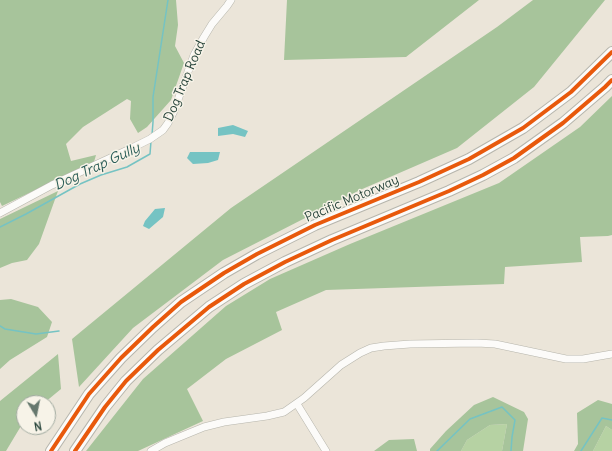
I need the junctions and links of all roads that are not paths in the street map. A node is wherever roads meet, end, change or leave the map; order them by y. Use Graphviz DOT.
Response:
graph roads {
  1 [pos="231,0"];
  2 [pos="612,52"];
  3 [pos="612,80"];
  4 [pos="0,213"];
  5 [pos="612,354"];
  6 [pos="297,404"];
  7 [pos="51,451"];
  8 [pos="75,451"];
  9 [pos="151,451"];
  10 [pos="326,451"];
  1 -- 4 [label="street, Dog Trap Road"];
  2 -- 7 [label="highway, Pacific Motorway"];
  3 -- 8 [label="highway"];
  5 -- 6 [label="street"];
  6 -- 9 [label="street"];
  6 -- 10 [label="street"];
}
